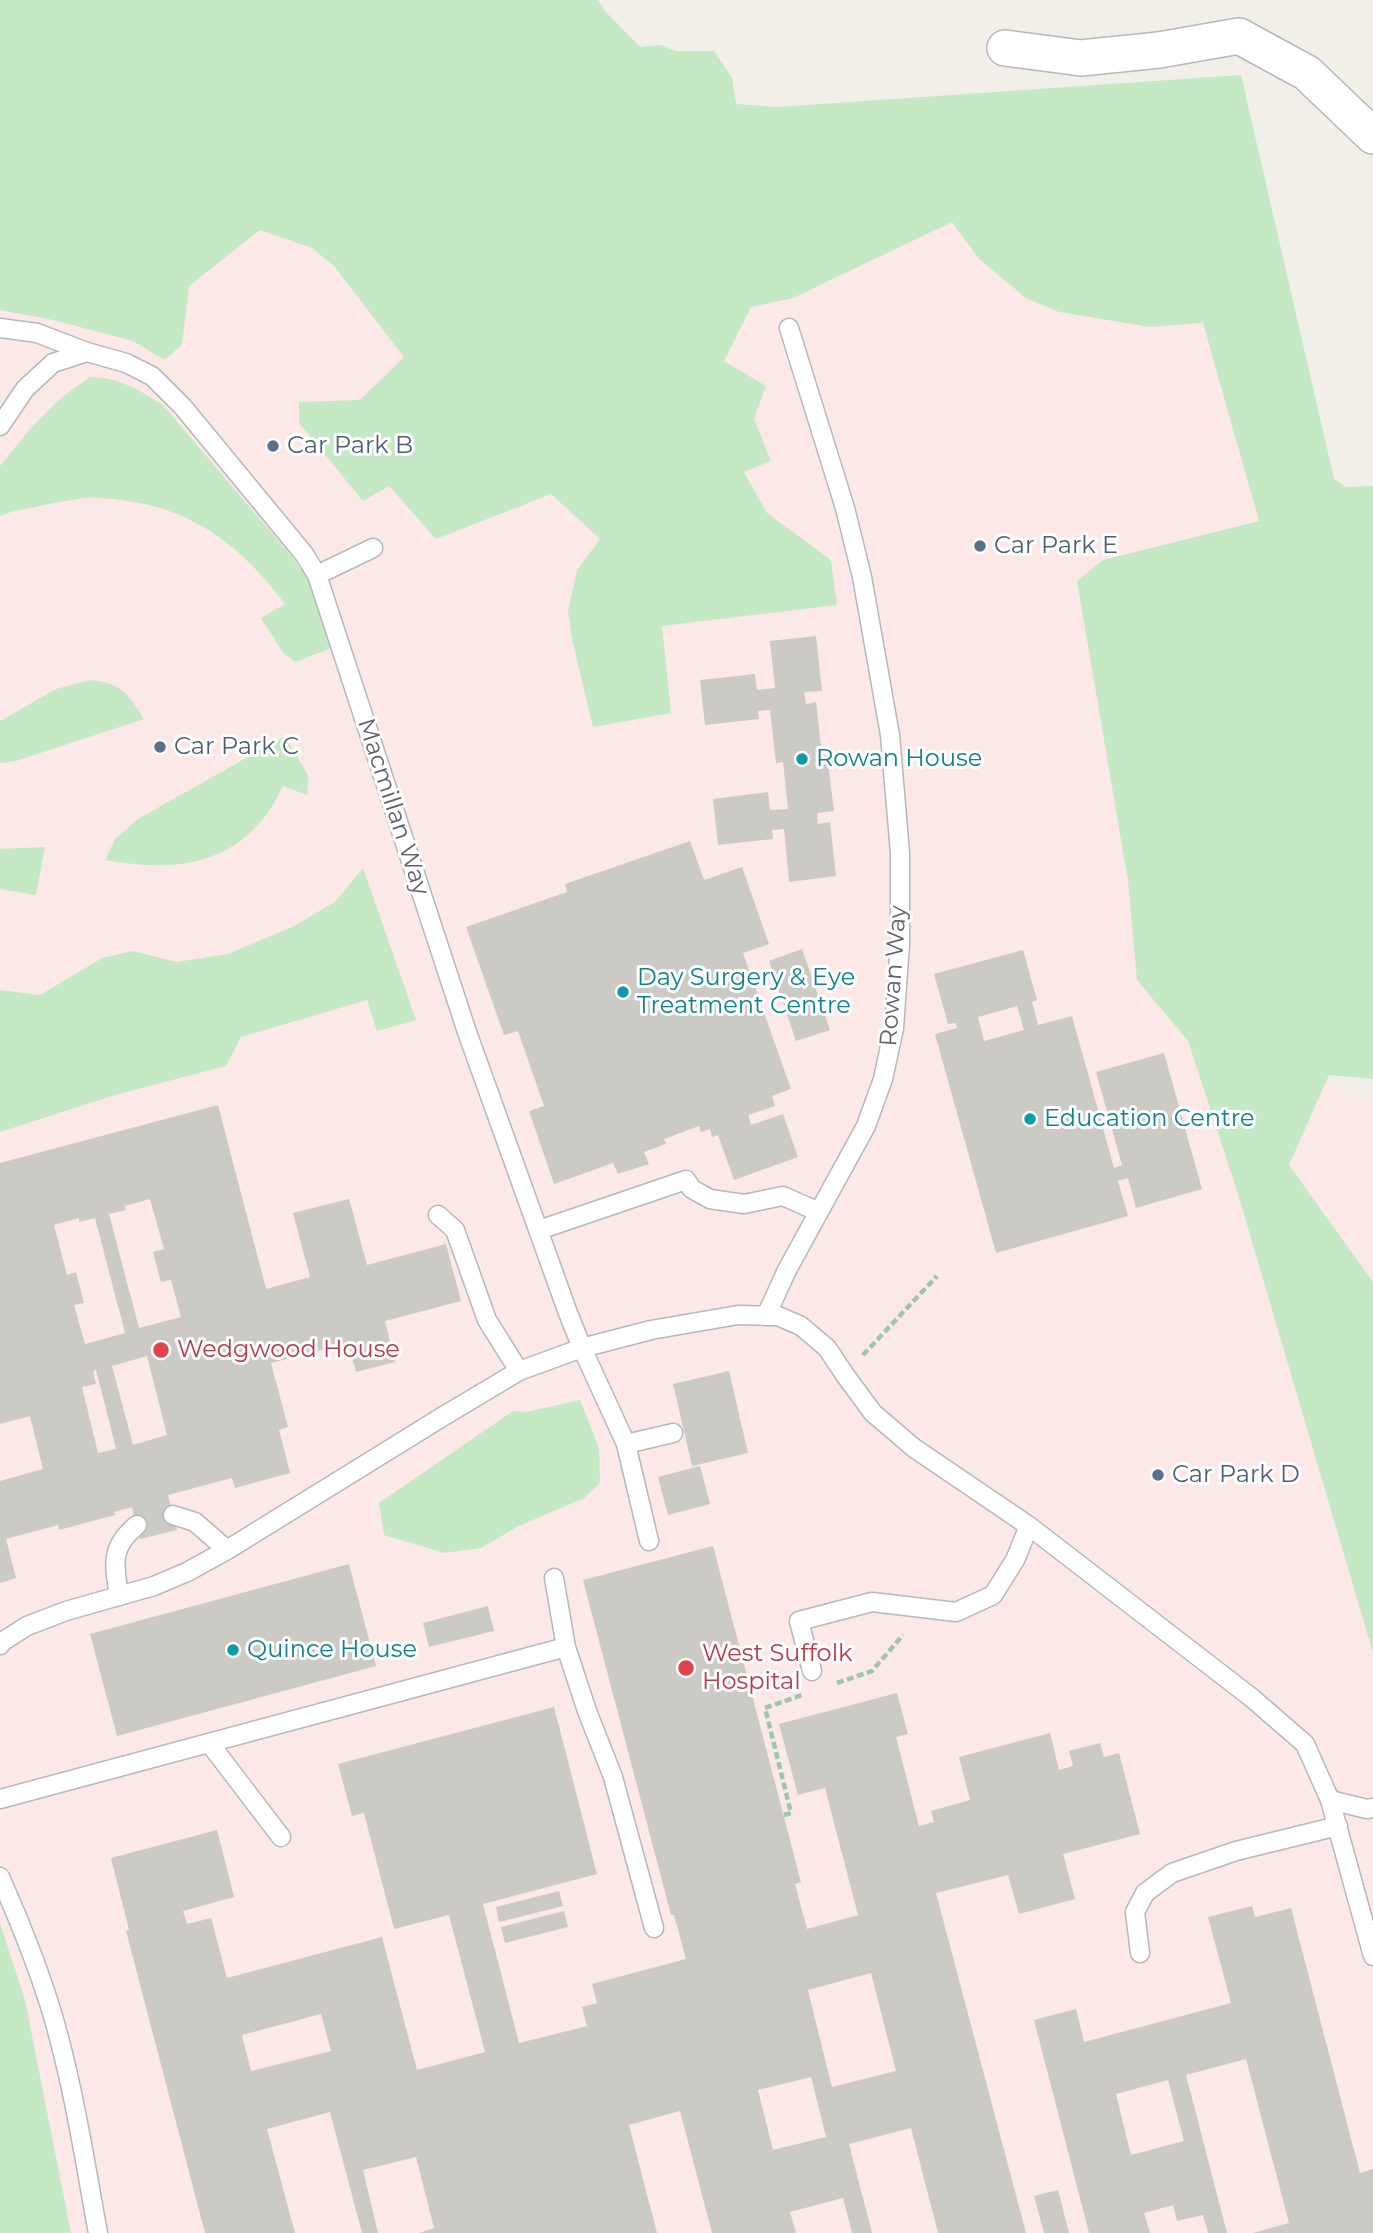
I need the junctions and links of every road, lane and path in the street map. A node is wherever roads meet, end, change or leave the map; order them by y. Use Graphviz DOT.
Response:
graph roads {
  1 [pos="1005,48"];
  2 [pos="1373,136"];
  3 [pos="0,328"];
  4 [pos="789,328"];
  5 [pos="86,352"];
  6 [pos="0,426"];
  7 [pos="373,548"];
  8 [pos="317,575"];
  9 [pos="818,1212"];
  10 [pos="438,1215"];
  11 [pos="538,1230"];
  12 [pos="937,1276"];
  13 [pos="766,1316"];
  14 [pos="582,1348"];
  15 [pos="519,1371"];
  16 [pos="845,1375"];
  17 [pos="673,1433"];
  18 [pos="626,1444"];
  19 [pos="173,1515"];
  20 [pos="136,1525"];
  21 [pos="1029,1526"];
  22 [pos="649,1541"];
  23 [pos="227,1550"];
  24 [pos="554,1578"];
  25 [pos="119,1596"];
  26 [pos="927,1607"];
  27 [pos="0,1645"];
  28 [pos="566,1647"];
  29 [pos="812,1671"];
  30 [pos="836,1684"];
  31 [pos="812,1692"];
  32 [pos="210,1744"];
  33 [pos="0,1799"];
  34 [pos="1330,1800"];
  35 [pos="1373,1808"];
  36 [pos="784,1815"];
  37 [pos="1338,1826"];
  38 [pos="281,1837"];
  39 [pos="0,1877"];
  40 [pos="654,1928"];
  41 [pos="1139,1953"];
  42 [pos="1373,1956"];
  43 [pos="98,2233"];
  1 -- 2 [label="street"];
  3 -- 5 [label="lane, Macmillan Way"];
  4 -- 9 [label="lane, Rowan Way"];
  5 -- 6 [label="lane"];
  5 -- 8 [label="lane, Macmillan Way"];
  7 -- 8 [label="lane"];
  8 -- 11 [label="lane, Macmillan Way"];
  9 -- 11 [label="lane"];
  9 -- 13 [label="lane, Rowan Way"];
  10 -- 15 [label="lane"];
  11 -- 14 [label="lane, Macmillan Way"];
  12 -- 16 [label="path"];
  13 -- 14 [label="lane"];
  13 -- 16 [label="lane"];
  14 -- 15 [label="lane"];
  14 -- 18 [label="lane, Macmillan Way"];
  15 -- 23 [label="lane"];
  16 -- 21 [label="lane"];
  17 -- 18 [label="lane"];
  18 -- 22 [label="lane, Macmillan Way"];
  19 -- 23 [label="lane"];
  20 -- 25 [label="lane"];
  21 -- 26 [label="lane"];
  21 -- 34 [label="lane"];
  23 -- 25 [label="lane"];
  24 -- 28 [label="lane"];
  25 -- 27 [label="lane"];
  26 -- 29 [label="lane"];
  26 -- 30 [label="path"];
  28 -- 32 [label="lane"];
  28 -- 40 [label="lane"];
  31 -- 36 [label="path"];
  32 -- 33 [label="lane"];
  32 -- 38 [label="lane"];
  34 -- 35 [label="lane"];
  34 -- 37 [label="lane"];
  37 -- 41 [label="lane"];
  37 -- 42 [label="lane"];
  39 -- 43 [label="lane"];
}
